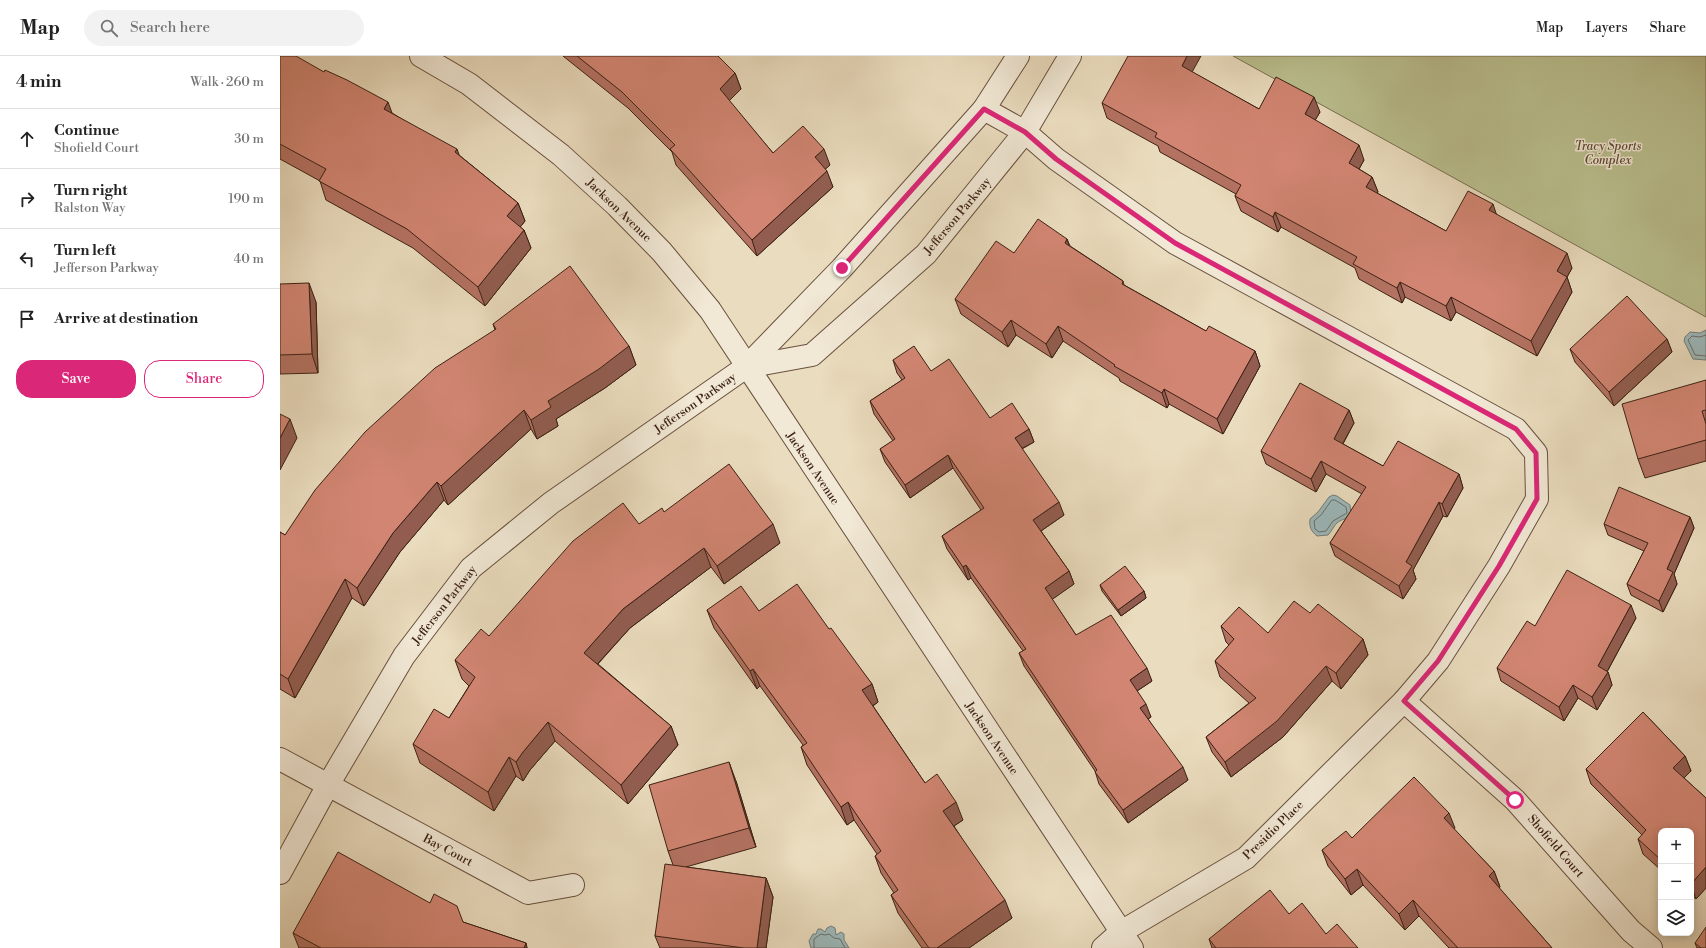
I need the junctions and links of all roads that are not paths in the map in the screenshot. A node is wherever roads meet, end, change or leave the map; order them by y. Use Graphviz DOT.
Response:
graph roads {
  1 [pos="421,56"];
  2 [pos="1018,56"];
  3 [pos="1070,56"];
  4 [pos="984,109"];
  5 [pos="1025,132"];
  6 [pos="746,367"];
  7 [pos="1404,701"];
  8 [pos="280,759"];
  9 [pos="328,785"];
  10 [pos="280,873"];
  11 [pos="574,885"];
  12 [pos="1127,940"];
  13 [pos="1103,948"];
  14 [pos="1651,948"];
  1 -- 6 [label="street, Jackson Avenue"];
  2 -- 4 [label="street, Jefferson Parkway"];
  3 -- 5 [label="street, Jefferson Parkway"];
  4 -- 5 [label="street, Presidio Place"];
  4 -- 6 [label="street, Jefferson Parkway"];
  5 -- 6 [label="street, Jefferson Parkway"];
  5 -- 7 [label="street, Presidio Place"];
  6 -- 9 [label="street, Jefferson Parkway"];
  6 -- 12 [label="street, Jackson Avenue"];
  7 -- 12 [label="street, Presidio Place"];
  7 -- 14 [label="street, Shofield Court"];
  8 -- 9 [label="street, Bay Court"];
  9 -- 10 [label="street, Jefferson Parkway"];
  9 -- 11 [label="street, Bay Court"];
  12 -- 13 [label="street, Presidio Place"];
}
